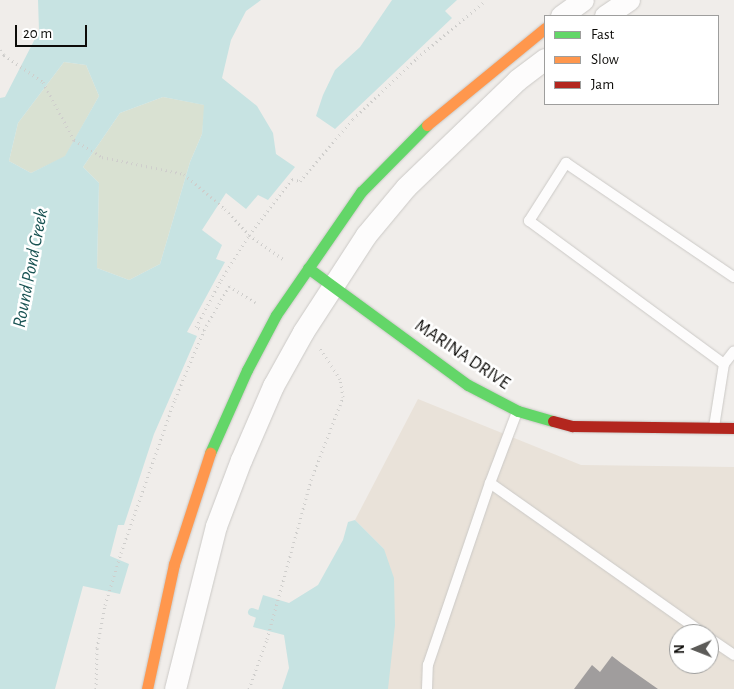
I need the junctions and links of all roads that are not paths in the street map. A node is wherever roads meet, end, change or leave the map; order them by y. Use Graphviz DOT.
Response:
graph roads {
  1 [pos="583,0"];
  2 [pos="628,0"];
  3 [pos="562,15"];
  4 [pos="606,15"];
  5 [pos="544,29"];
  6 [pos="544,60"];
  7 [pos="308,268"];
  8 [pos="734,277"];
  9 [pos="332,286"];
  10 [pos="734,351"];
  11 [pos="724,364"];
  12 [pos="518,411"];
  13 [pos="714,428"];
  14 [pos="734,428"];
  15 [pos="490,483"];
  16 [pos="690,624"];
  17 [pos="719,645"];
  18 [pos="734,655"];
  19 [pos="147,689"];
  20 [pos="175,689"];
  21 [pos="427,689"];
  1 -- 3 [label="street"];
  2 -- 4 [label="street"];
  5 -- 7 [label="street"];
  6 -- 9 [label="street"];
  7 -- 9 [label="street, MARINA DRIVE"];
  7 -- 19 [label="street"];
  8 -- 11 [label="lane"];
  9 -- 12 [label="street, MARINA DRIVE"];
  9 -- 20 [label="street"];
  10 -- 11 [label="lane"];
  11 -- 13 [label="lane"];
  12 -- 13 [label="street, MARINA DRIVE"];
  12 -- 15 [label="lane"];
  13 -- 14 [label="street, MARINA DRIVE"];
  15 -- 16 [label="lane"];
  15 -- 21 [label="lane"];
  17 -- 18 [label="lane"];
}
